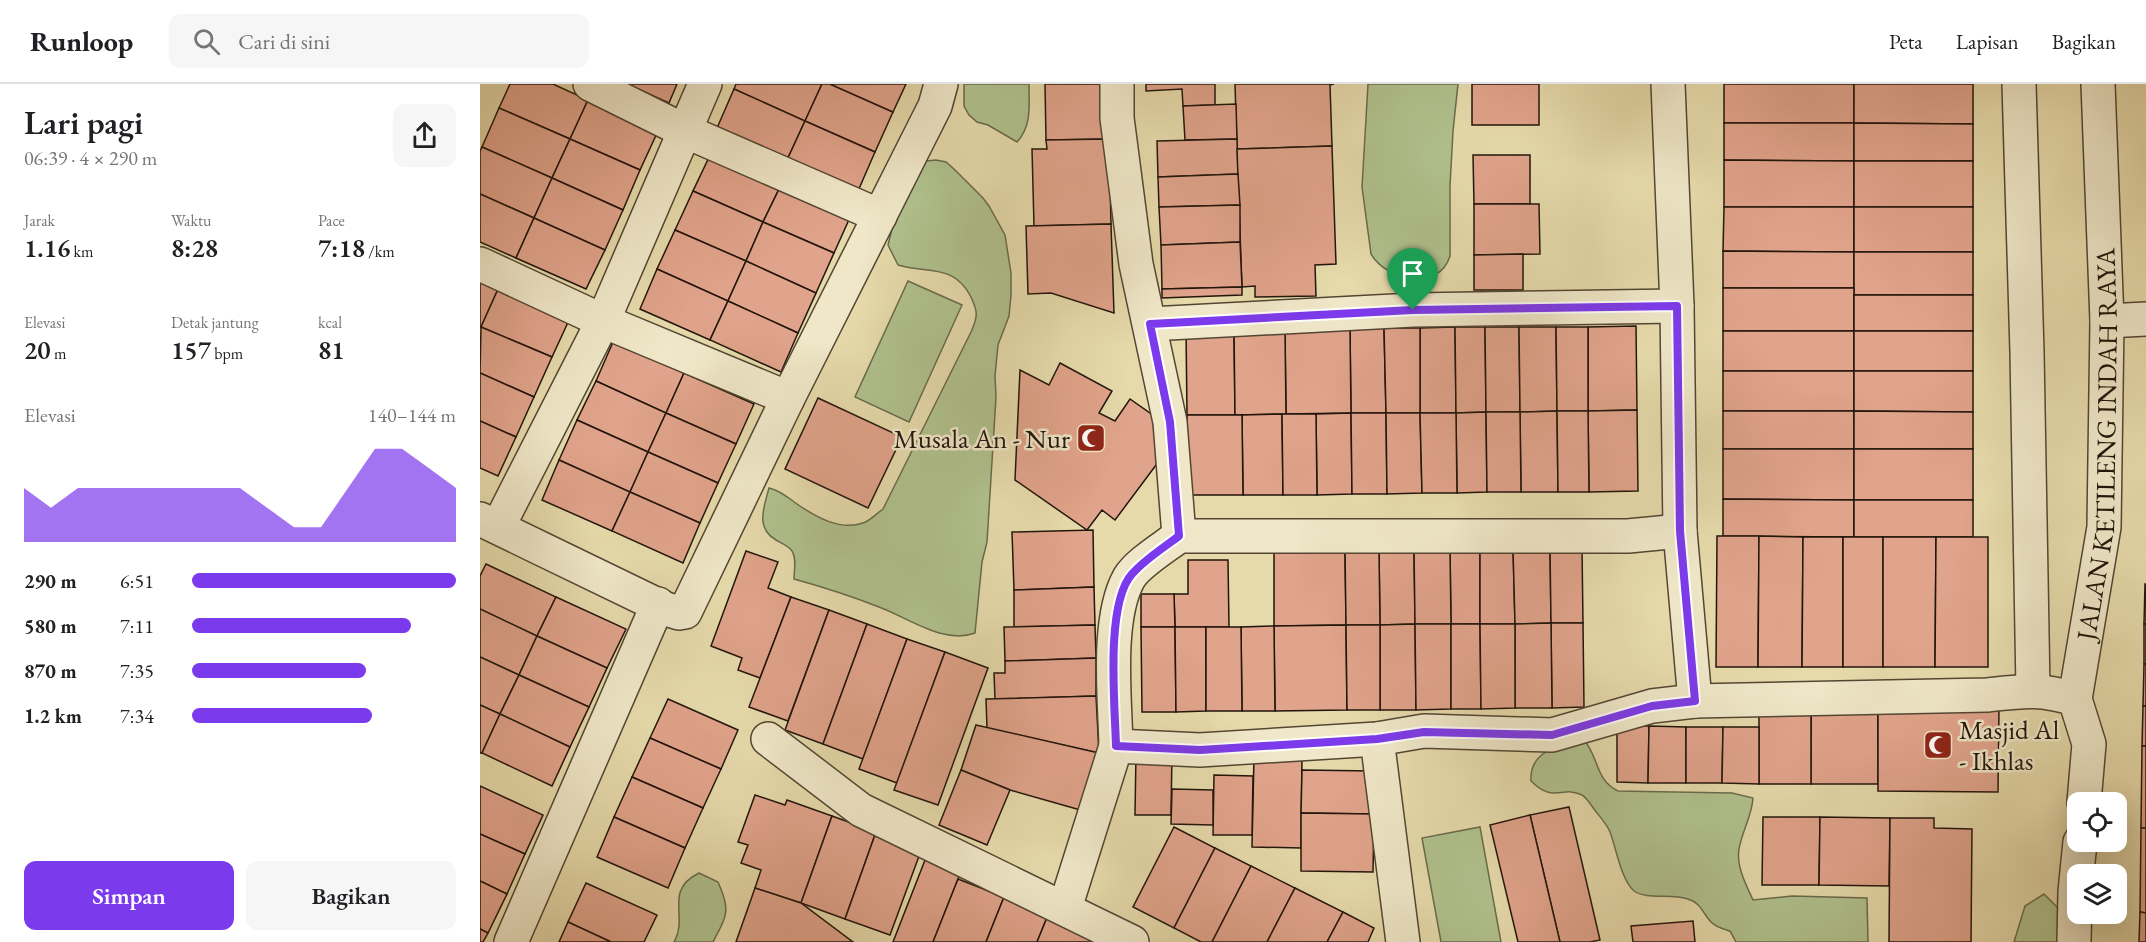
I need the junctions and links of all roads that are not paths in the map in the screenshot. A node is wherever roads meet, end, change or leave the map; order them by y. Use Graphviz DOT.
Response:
graph roads {
  1 [pos="590,84"];
  2 [pos="705,84"];
  3 [pos="941,84"];
  4 [pos="1117,84"];
  5 [pos="1668,84"];
  6 [pos="2019,84"];
  7 [pos="2098,84"];
  8 [pos="685,131"];
  9 [pos="880,216"];
  10 [pos="480,264"];
  11 [pos="1677,306"];
  12 [pos="2146,319"];
  13 [pos="603,321"];
  14 [pos="2107,321"];
  15 [pos="1150,324"];
  16 [pos="788,398"];
  17 [pos="489,523"];
  18 [pos="1680,531"];
  19 [pos="1179,536"];
  20 [pos="672,608"];
  21 [pos="2033,690"];
  22 [pos="2075,699"];
  23 [pos="1695,701"];
  24 [pos="768,739"];
  25 [pos="1377,739"];
  26 [pos="1116,746"];
  27 [pos="2085,792"];
  28 [pos="2079,852"];
  29 [pos="1065,908"];
  30 [pos="511,942"];
  31 [pos="1132,942"];
  32 [pos="1403,942"];
  33 [pos="2073,942"];
  1 -- 8 [label="street"];
  2 -- 8 [label="street"];
  3 -- 9 [label="street"];
  4 -- 15 [label="street"];
  5 -- 11 [label="street"];
  6 -- 21 [label="street, JALAN KETILENG INDAH RAYA"];
  7 -- 14 [label="street, JALAN KETILENG INDAH RAYA"];
  8 -- 9 [label="street"];
  8 -- 13 [label="street"];
  9 -- 16 [label="street"];
  10 -- 13 [label="street"];
  11 -- 15 [label="street"];
  11 -- 18 [label="street"];
  12 -- 14 [label="street"];
  13 -- 16 [label="street"];
  13 -- 17 [label="street"];
  14 -- 22 [label="street, JALAN KETILENG INDAH RAYA"];
  15 -- 19 [label="street"];
  16 -- 20 [label="street"];
  17 -- 20 [label="street"];
  18 -- 19 [label="street"];
  18 -- 23 [label="street"];
  19 -- 26 [label="street"];
  20 -- 30 [label="street"];
  21 -- 22 [label="street"];
  21 -- 23 [label="street"];
  22 -- 27 [label="street, JALAN KETILENG INDAH RAYA"];
  23 -- 25 [label="street"];
  24 -- 29 [label="street"];
  25 -- 26 [label="street"];
  25 -- 32 [label="street"];
  26 -- 29 [label="street"];
  28 -- 33 [label="street"];
  29 -- 31 [label="street"];
}
